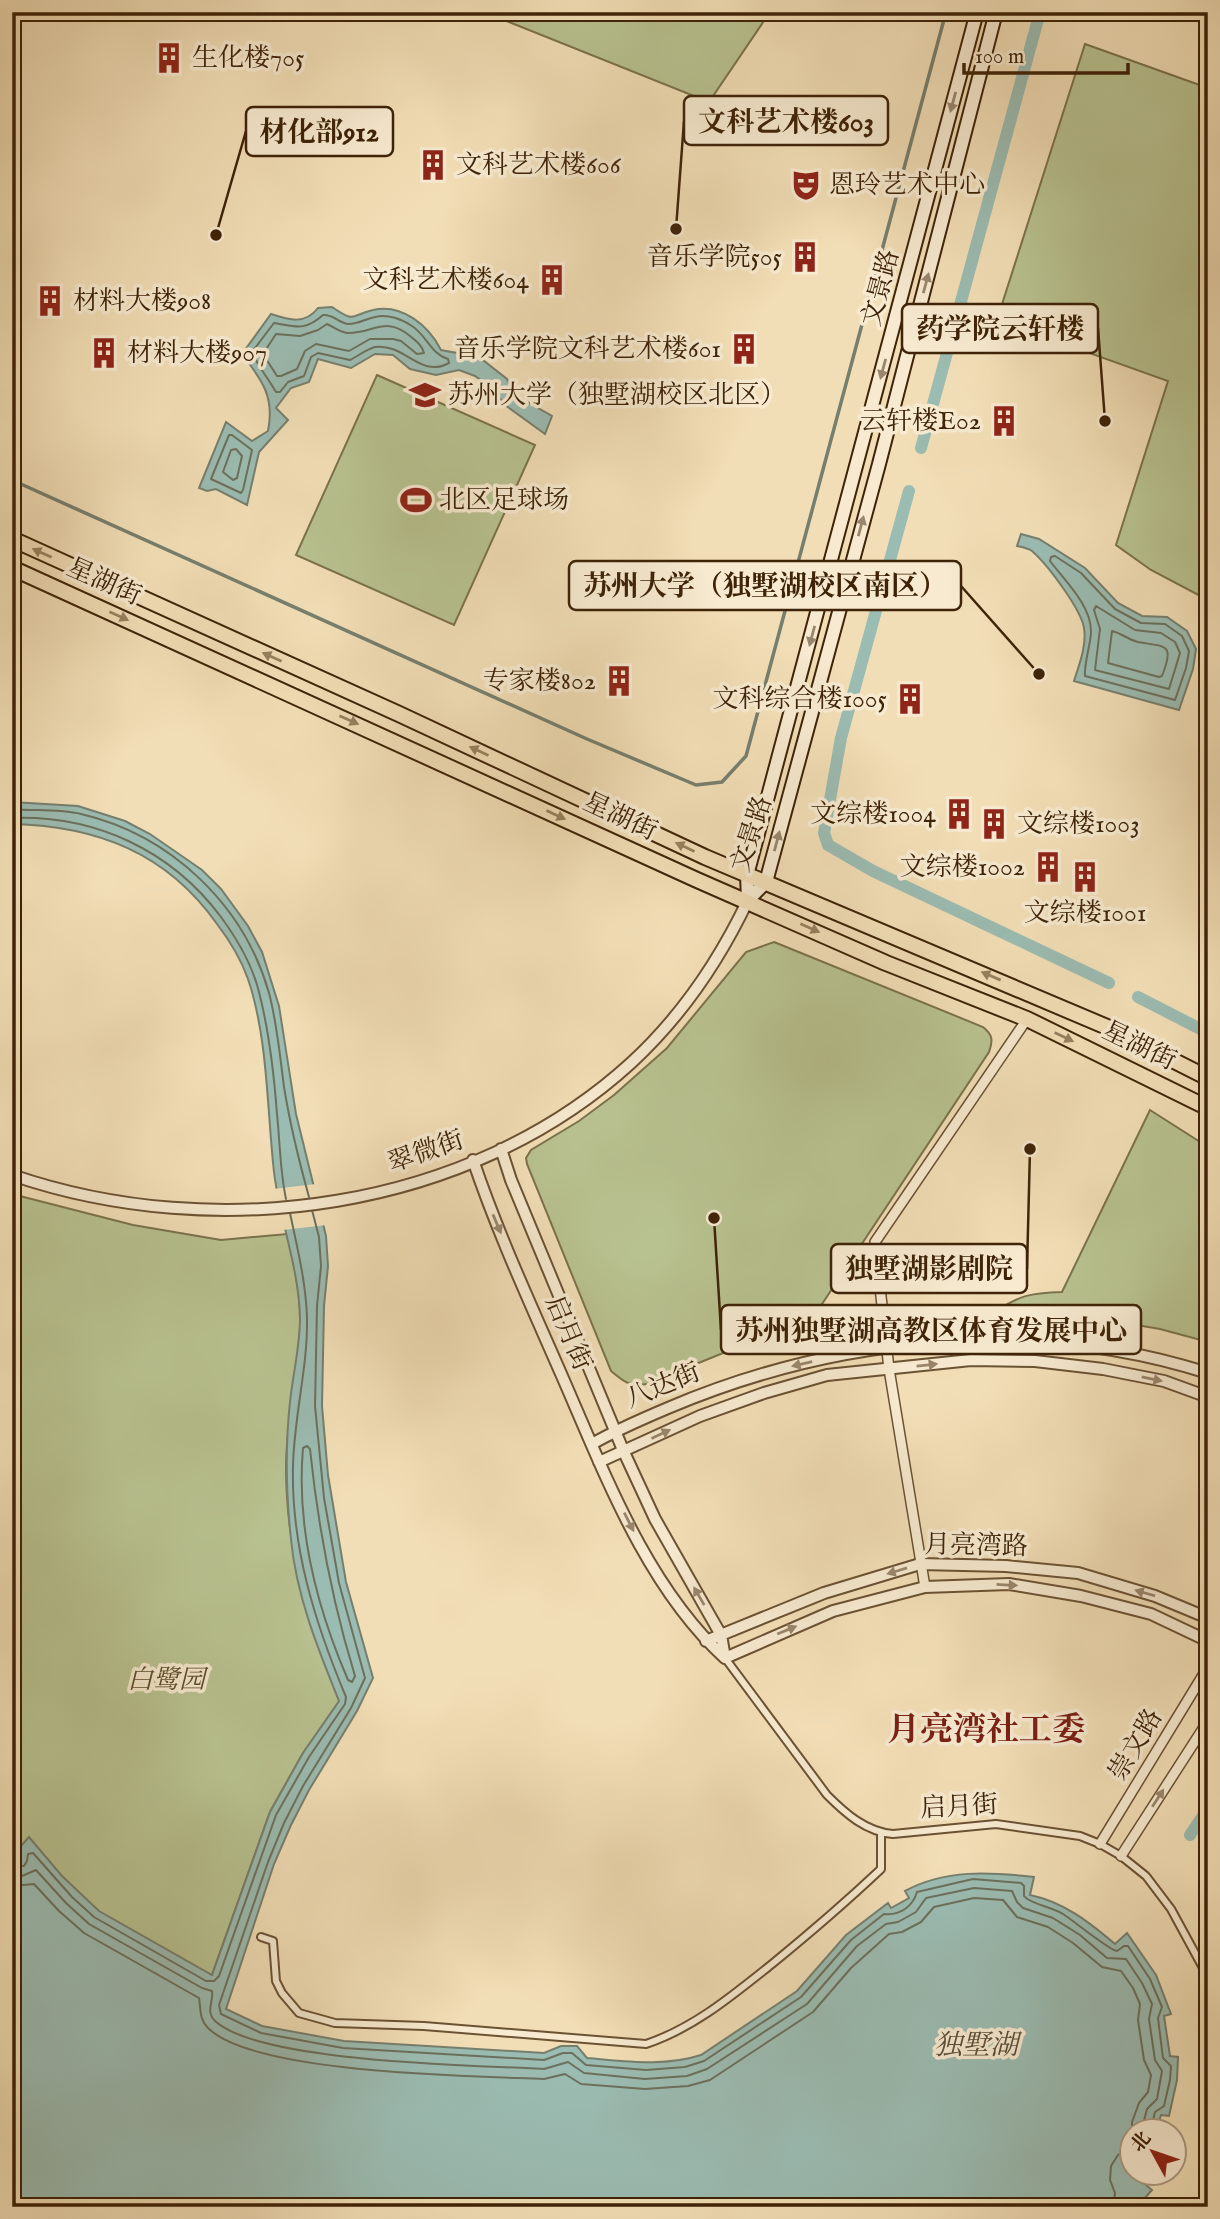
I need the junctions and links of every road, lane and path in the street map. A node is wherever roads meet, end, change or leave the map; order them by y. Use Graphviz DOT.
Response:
graph roads {
  1 [pos="977,12"];
  2 [pos="996,12"];
  3 [pos="12,539"];
  4 [pos="12,568"];
  5 [pos="747,875"];
  6 [pos="766,882"];
  7 [pos="748,900"];
  8 [pos="1027,1019"];
  9 [pos="1208,1078"];
  10 [pos="1208,1108"];
  11 [pos="501,1149"];
  12 [pos="473,1160"];
  13 [pos="12,1175"];
  14 [pos="886,1347"];
  15 [pos="888,1369"];
  16 [pos="1208,1373"];
  17 [pos="1208,1397"];
  18 [pos="615,1430"];
  19 [pos="592,1444"];
  20 [pos="623,1450"];
  21 [pos="599,1462"];
  22 [pos="920,1564"];
  23 [pos="925,1587"];
  24 [pos="1208,1618"];
  25 [pos="721,1635"];
  26 [pos="706,1641"];
  27 [pos="1208,1641"];
  28 [pos="725,1658"];
  29 [pos="1208,1667"];
  30 [pos="1208,1721"];
  31 [pos="881,1833"];
  32 [pos="1100,1844"];
  33 [pos="1121,1856"];
  34 [pos="261,1937"];
  35 [pos="1208,1977"];
  36 [pos="1208,2198"];
  37 [pos="1202,2207"];
  1 -- 5 [label="main road, 文景路, one-way"];
  6 -- 2 [label="main road, 文景路, one-way"];
  5 -- 3 [label="main road, 星湖街, one-way"];
  4 -- 7 [label="main road, 星湖街, one-way"];
  5 -- 6 [label="main road, 星湖街"];
  5 -- 7 [label="main road, 文景路"];
  6 -- 7 [label="main road, 文景路"];
  9 -- 6 [label="main road, 星湖街, one-way"];
  7 -- 8 [label="main road, 星湖街, one-way"];
  7 -- 11 [label="street, 翠微街"];
  8 -- 10 [label="main road, 星湖街, one-way"];
  8 -- 14 [label="street"];
  11 -- 12 [label="street, 翠微街"];
  11 -- 18 [label="street, 启月街"];
  12 -- 13 [label="street, 翠微街"];
  12 -- 19 [label="street, 启月街, one-way"];
  14 -- 15 [label="street"];
  14 -- 16 [label="street, 八达街"];
  14 -- 18 [label="street, 八达街, one-way"];
  15 -- 17 [label="street, 八达街, one-way"];
  20 -- 15 [label="street, 八达街, one-way"];
  15 -- 22 [label="street"];
  18 -- 19 [label="street, 八达街"];
  18 -- 20 [label="street, 启月街"];
  19 -- 21 [label="street, 启月街"];
  20 -- 21 [label="street, 八达街"];
  25 -- 20 [label="street, 启月街, one-way"];
  21 -- 26 [label="street, 启月街, one-way"];
  22 -- 23 [label="street"];
  24 -- 22 [label="street, 月亮湾路, one-way"];
  22 -- 25 [label="street, 月亮湾路, one-way"];
  23 -- 27 [label="street, 月亮湾路, one-way"];
  28 -- 23 [label="street, 月亮湾路, one-way"];
  25 -- 26 [label="street, 月亮湾路"];
  25 -- 28 [label="street, 启月街"];
  26 -- 28 [label="street, 启月街"];
  28 -- 31 [label="street, 启月街"];
  29 -- 32 [label="street, 崇文路"];
  33 -- 30 [label="street, 崇文路, one-way"];
  31 -- 32 [label="street, 启月街"];
  31 -- 34 [label="street"];
  32 -- 33 [label="street, 启月街"];
  33 -- 35 [label="street, 启月街"];
  36 -- 37 [label="street"];
}
